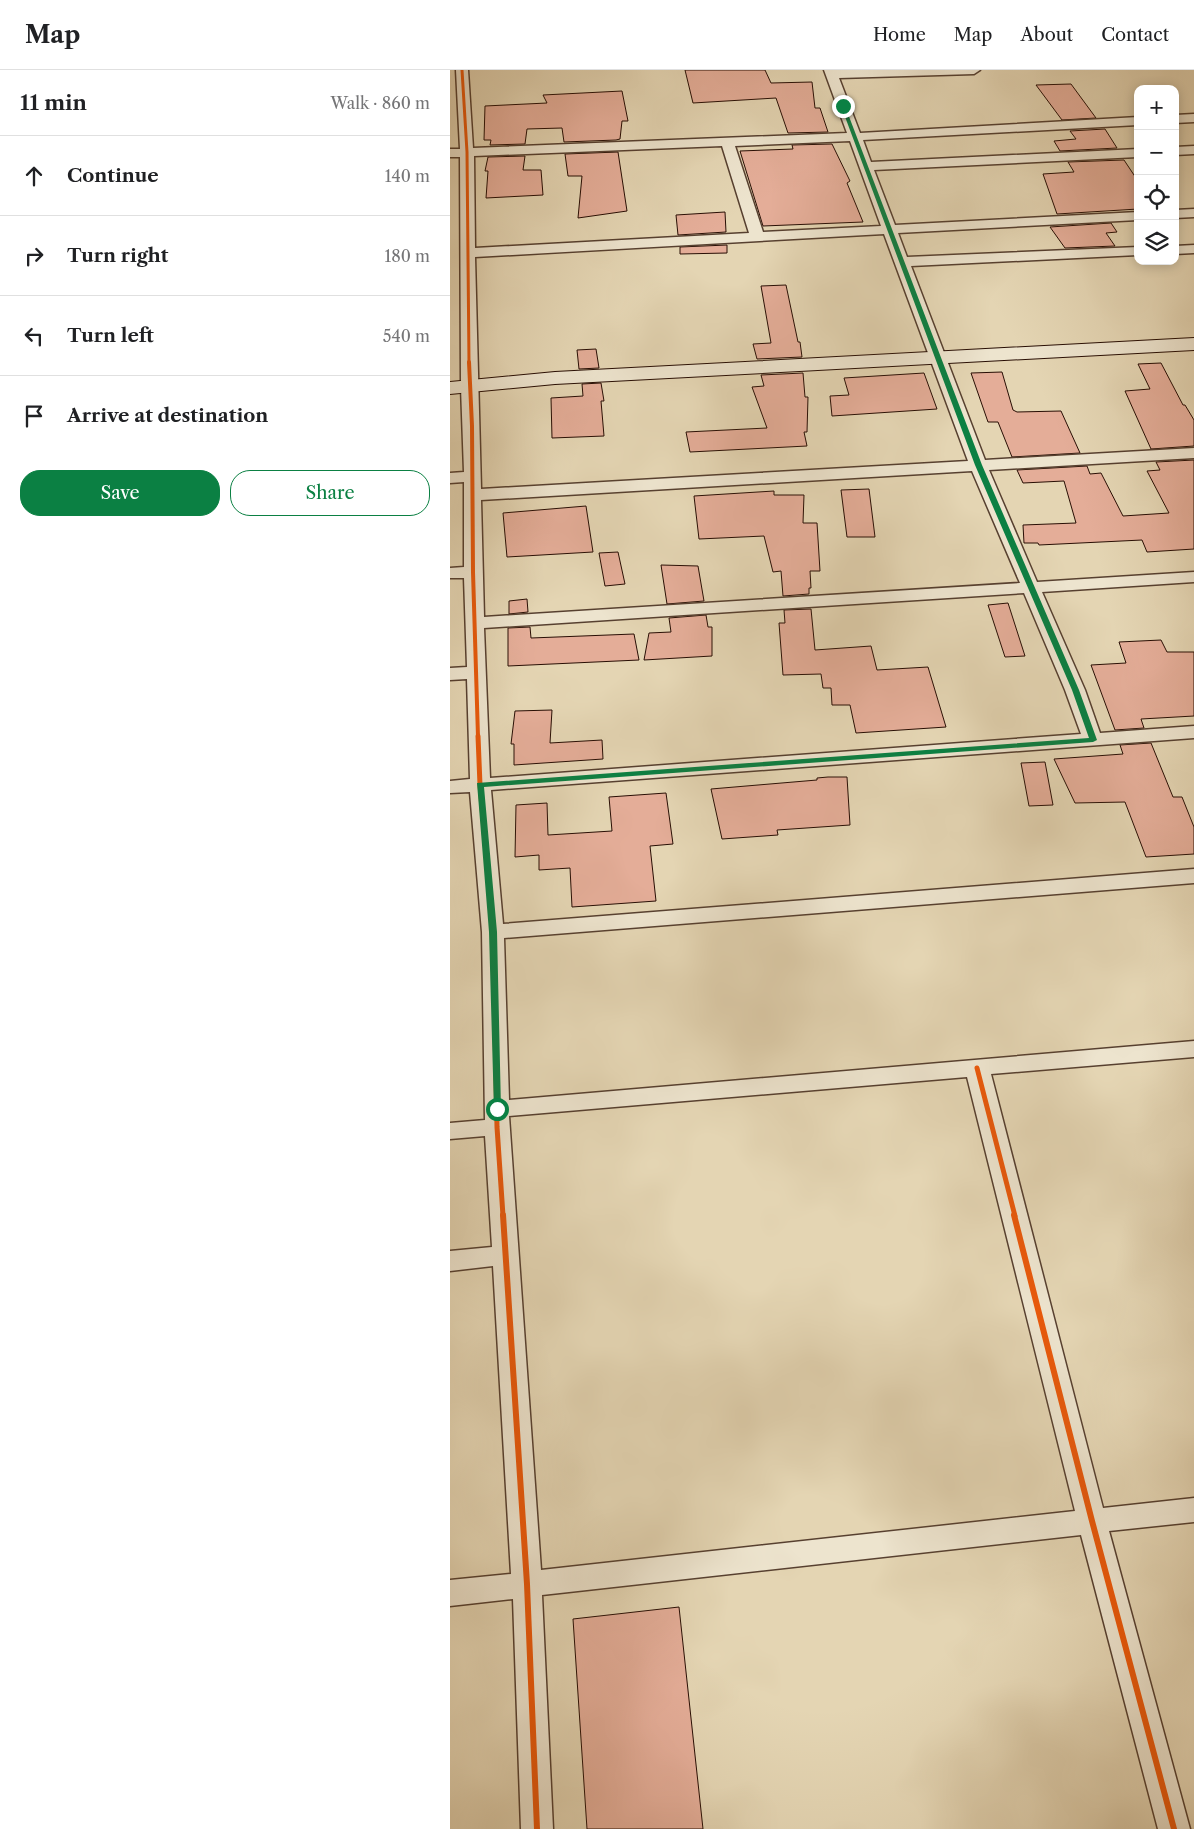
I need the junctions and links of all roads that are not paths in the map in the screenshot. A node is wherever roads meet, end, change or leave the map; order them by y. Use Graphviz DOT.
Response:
graph roads {
  1 [pos="462,70"];
  2 [pos="974,70"];
  3 [pos="831,73"];
  4 [pos="456,92"];
  5 [pos="1194,118"];
  6 [pos="1179,119"];
  7 [pos="1134,121"];
  8 [pos="855,136"];
  9 [pos="727,142"];
  10 [pos="1194,150"];
  11 [pos="1179,151"];
  12 [pos="467,152"];
  13 [pos="450,153"];
  14 [pos="1134,153"];
  15 [pos="866,166"];
  16 [pos="450,186"];
  17 [pos="466,186"];
  18 [pos="1194,213"];
  19 [pos="1179,214"];
  20 [pos="1134,216"];
  21 [pos="890,229"];
  22 [pos="757,237"];
  23 [pos="1194,249"];
  24 [pos="1179,250"];
  25 [pos="1134,252"];
  26 [pos="466,253"];
  27 [pos="903,262"];
  28 [pos="1194,344"];
  29 [pos="938,357"];
  30 [pos="459,388"];
  31 [pos="1194,453"];
  32 [pos="978,465"];
  33 [pos="465,483"];
  34 [pos="461,573"];
  35 [pos="1194,576"];
  36 [pos="1031,586"];
  37 [pos="475,623"];
  38 [pos="477,672"];
  39 [pos="450,674"];
  40 [pos="1194,732"];
  41 [pos="1093,740"];
  42 [pos="480,785"];
  43 [pos="450,787"];
  44 [pos="1194,876"];
  45 [pos="493,932"];
  46 [pos="1194,1049"];
  47 [pos="976,1068"];
  48 [pos="497,1118"];
  49 [pos="450,1131"];
  50 [pos="505,1255"];
  51 [pos="450,1261"];
  52 [pos="1194,1510"];
  53 [pos="1092,1521"];
  54 [pos="527,1584"];
  55 [pos="450,1592"];
  56 [pos="537,1829"];
  57 [pos="1174,1829"];
  1 -- 4 [label="street"];
  2 -- 3 [label="street"];
  3 -- 8 [label="street"];
  4 -- 12 [label="street"];
  5 -- 6 [label="street"];
  7 -- 8 [label="street"];
  8 -- 9 [label="street"];
  8 -- 15 [label="street"];
  9 -- 12 [label="street"];
  9 -- 22 [label="street"];
  10 -- 11 [label="street"];
  12 -- 13 [label="street"];
  12 -- 17 [label="street"];
  14 -- 15 [label="street"];
  15 -- 21 [label="street"];
  16 -- 17 [label="street"];
  17 -- 26 [label="street"];
  18 -- 19 [label="street"];
  20 -- 21 [label="street"];
  21 -- 22 [label="street"];
  21 -- 27 [label="street"];
  22 -- 26 [label="street"];
  23 -- 24 [label="street"];
  25 -- 27 [label="street"];
  26 -- 30 [label="street"];
  27 -- 29 [label="street"];
  28 -- 29 [label="street"];
  29 -- 30 [label="street"];
  29 -- 32 [label="street"];
  30 -- 33 [label="street"];
  31 -- 32 [label="street"];
  32 -- 33 [label="street"];
  32 -- 36 [label="street"];
  33 -- 34 [label="street"];
  34 -- 37 [label="street"];
  35 -- 36 [label="street"];
  36 -- 37 [label="street"];
  36 -- 41 [label="street"];
  37 -- 38 [label="street"];
  38 -- 39 [label="street"];
  38 -- 42 [label="street"];
  40 -- 41 [label="street"];
  41 -- 42 [label="street"];
  42 -- 43 [label="street"];
  42 -- 45 [label="street"];
  44 -- 45 [label="street"];
  45 -- 48 [label="street"];
  46 -- 47 [label="street"];
  47 -- 48 [label="street"];
  47 -- 53 [label="street"];
  48 -- 49 [label="street"];
  48 -- 50 [label="street"];
  50 -- 51 [label="street"];
  50 -- 54 [label="street"];
  52 -- 53 [label="street"];
  53 -- 54 [label="street"];
  53 -- 57 [label="street"];
  54 -- 55 [label="street"];
  54 -- 56 [label="street"];
}
